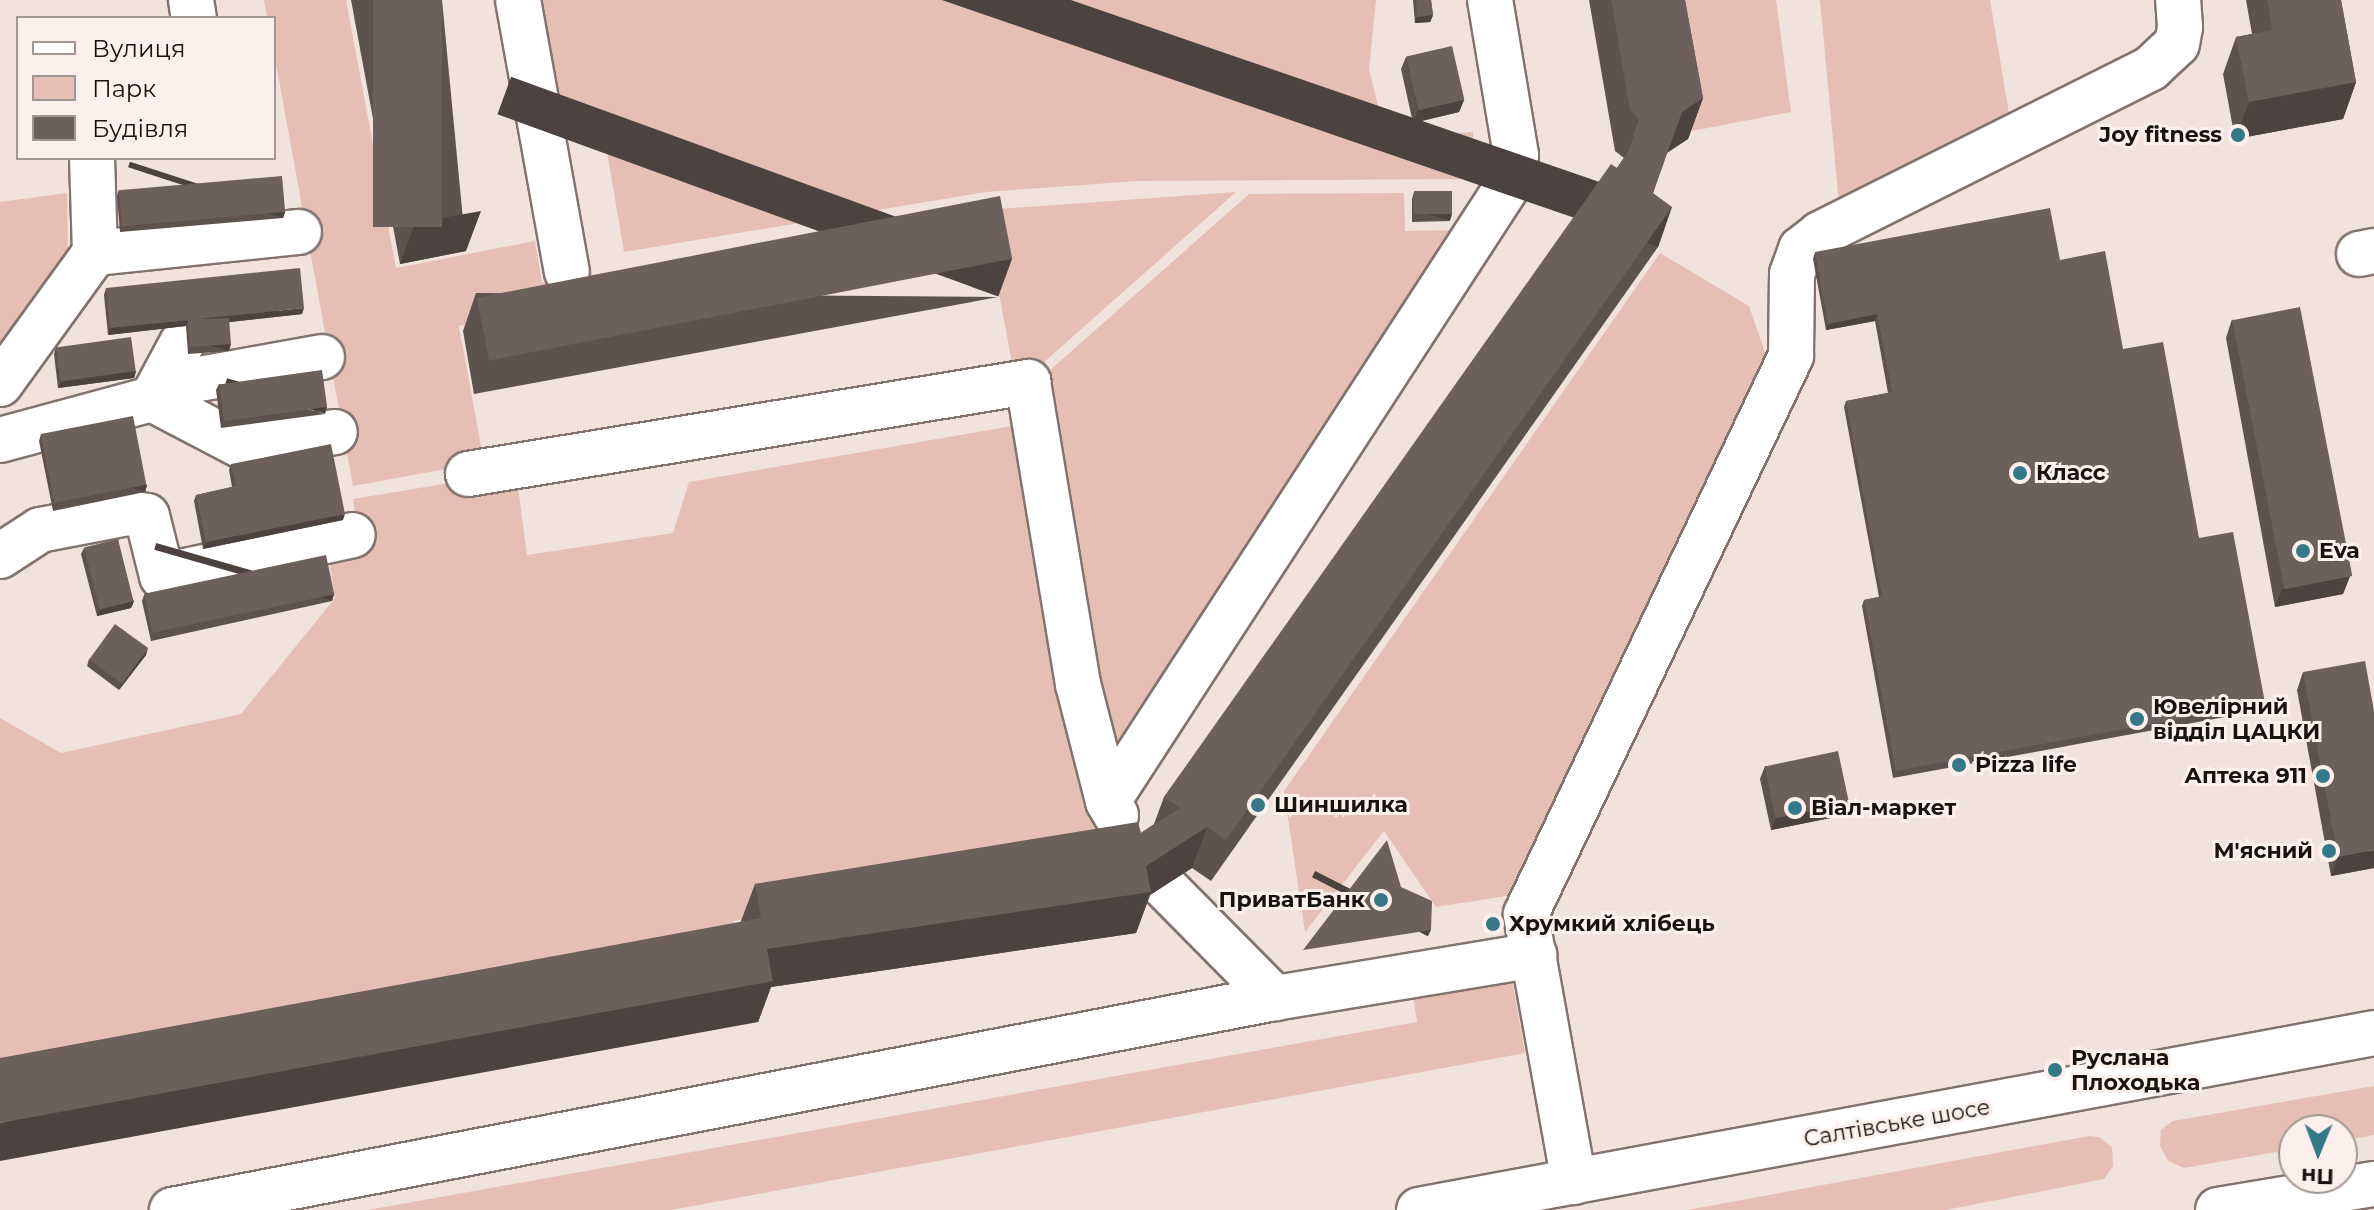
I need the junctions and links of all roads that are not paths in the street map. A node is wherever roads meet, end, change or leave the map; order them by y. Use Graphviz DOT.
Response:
graph roads {
  1 [pos="518,0"];
  2 [pos="1490,0"];
  3 [pos="2178,0"];
  4 [pos="92,160"];
  5 [pos="299,232"];
  6 [pos="95,253"];
  7 [pos="567,272"];
  8 [pos="182,343"];
  9 [pos="322,357"];
  10 [pos="0,384"];
  11 [pos="152,399"];
  12 [pos="335,432"];
  13 [pos="0,440"];
  14 [pos="468,474"];
  15 [pos="353,535"];
  16 [pos="0,556"];
  17 [pos="1108,801"];
  18 [pos="1534,955"];
  19 [pos="1275,998"];
  20 [pos="2374,1033"];
  21 [pos="1574,1182"];
  22 [pos="2374,1184"];
  23 [pos="172,1210"];
  24 [pos="1419,1210"];
  25 [pos="2218,1210"];
  1 -- 7 [label="main road"];
  2 -- 17 [label="main road"];
  3 -- 18 [label="main road"];
  4 -- 6 [label="main road"];
  5 -- 6 [label="main road"];
  6 -- 10 [label="main road"];
  8 -- 11 [label="main road"];
  9 -- 11 [label="main road"];
  11 -- 12 [label="main road"];
  11 -- 13 [label="main road"];
  14 -- 17 [label="main road"];
  15 -- 16 [label="main road"];
  17 -- 19 [label="main road"];
  18 -- 19 [label="main road"];
  18 -- 21 [label="main road"];
  19 -- 23 [label="main road"];
  20 -- 21 [label="main road, Салтівське шосе"];
  21 -- 24 [label="main road, Салтівське шосе"];
  22 -- 25 [label="main road"];
}
